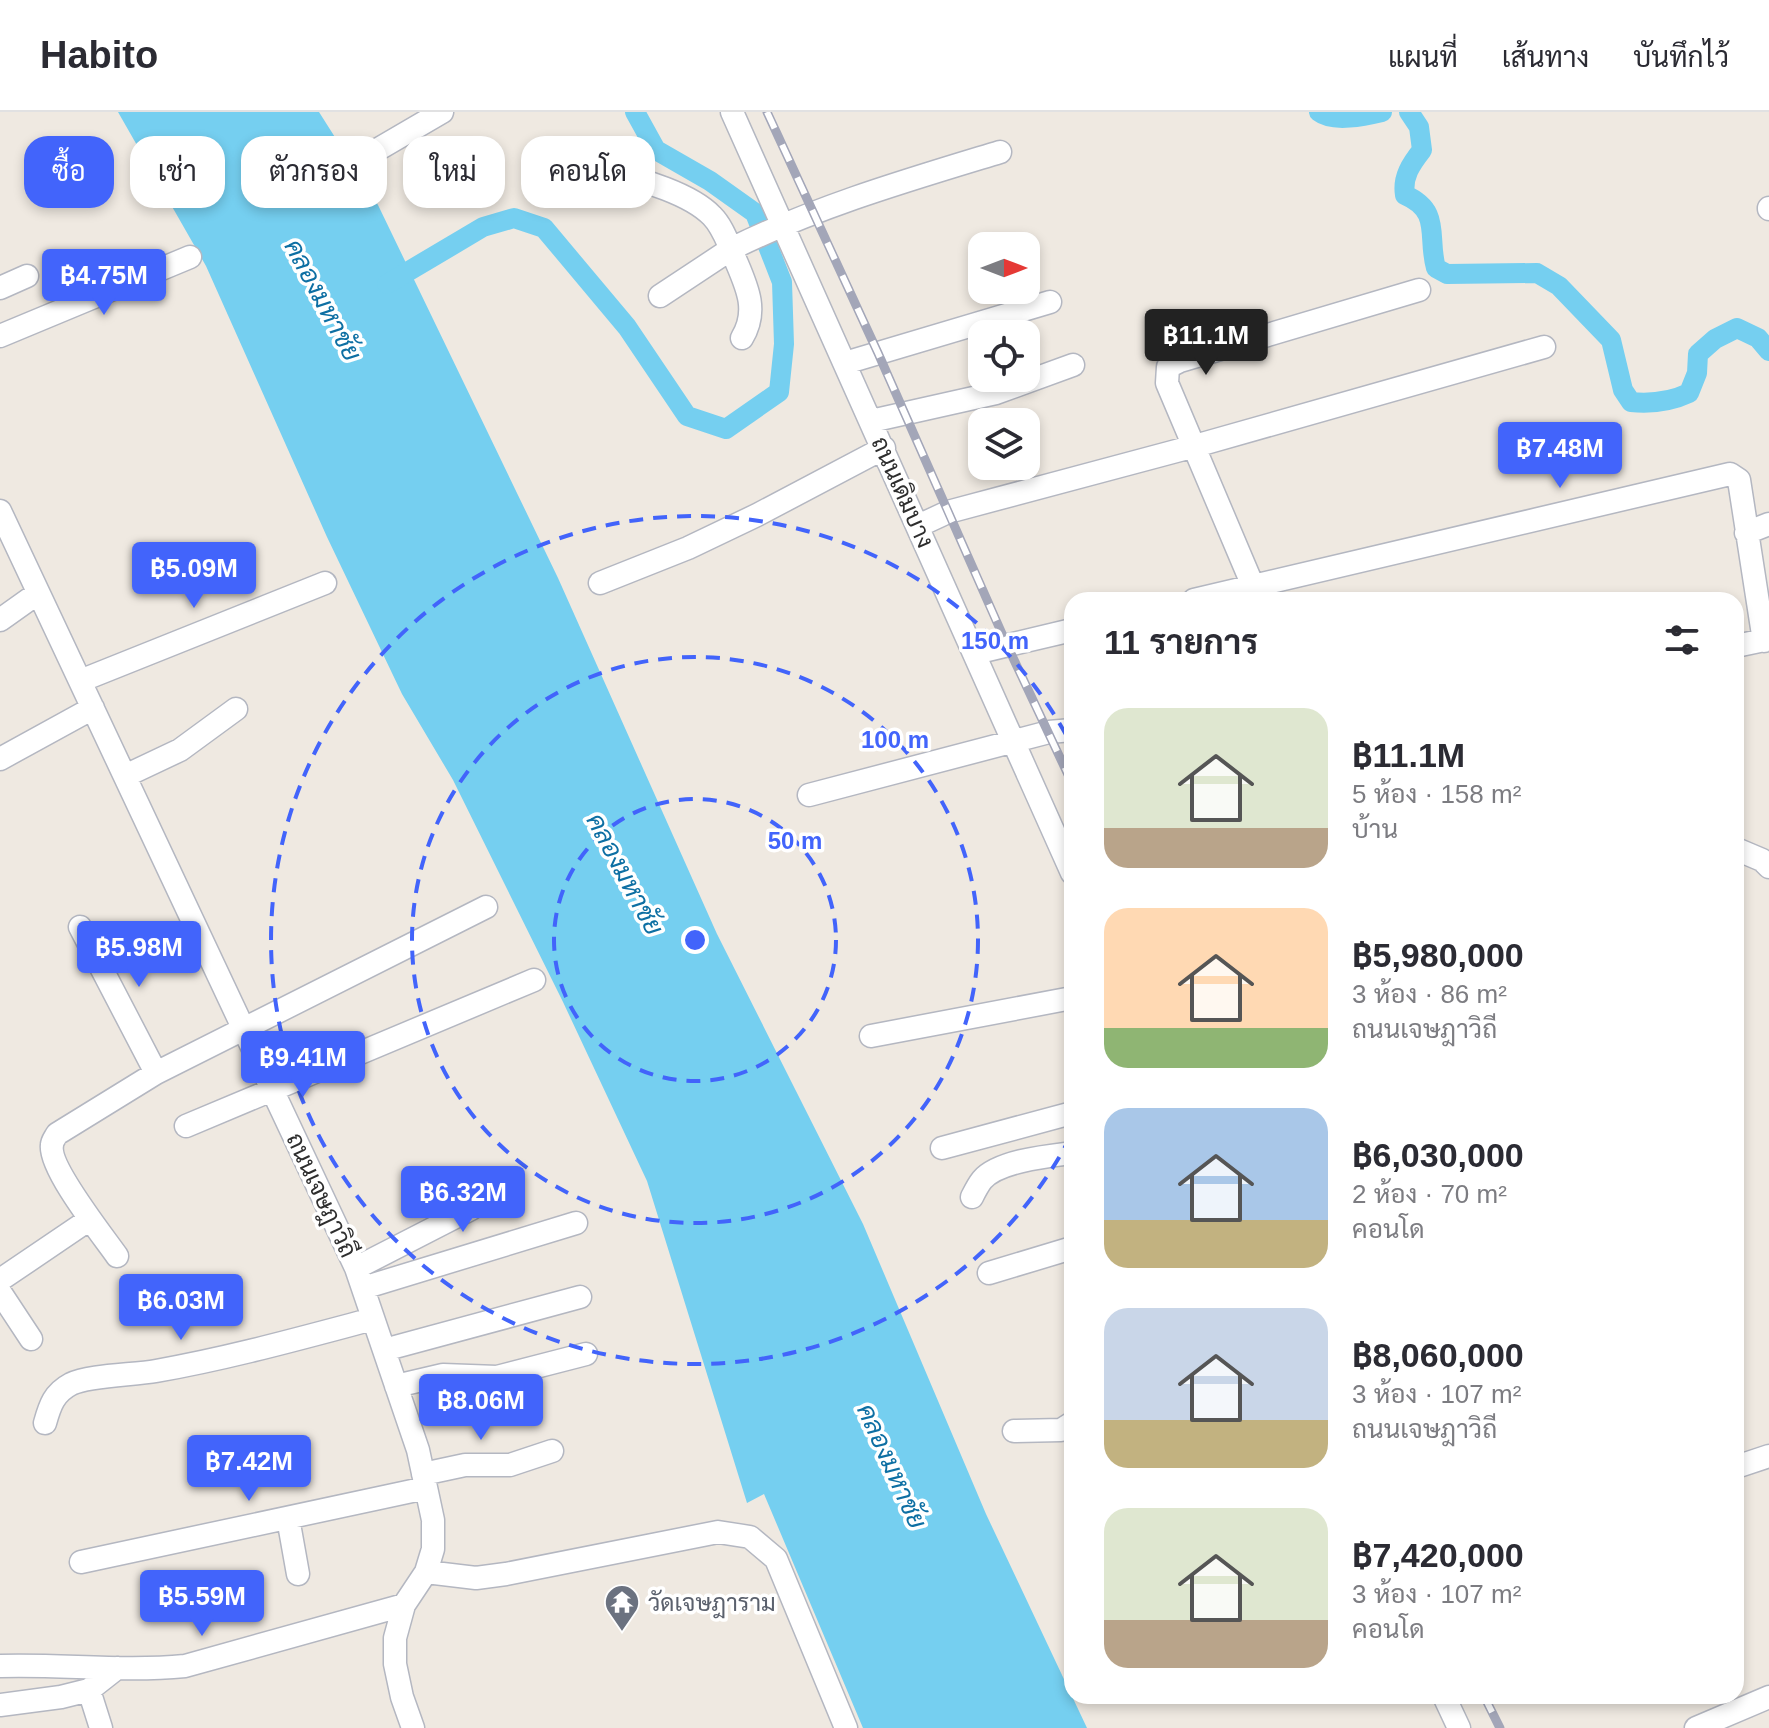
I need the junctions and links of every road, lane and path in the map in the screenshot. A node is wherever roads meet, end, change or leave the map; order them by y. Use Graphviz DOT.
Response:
graph roads {
  1 [pos="442,112"];
  2 [pos="735,113"];
  3 [pos="387,144"];
  4 [pos="1000,152"];
  5 [pos="655,187"];
  6 [pos="781,224"];
  7 [pos="732,249"];
  8 [pos="190,257"];
  9 [pos="27,276"];
  10 [pos="0,288"];
  11 [pos="1419,290"];
  12 [pos="660,296"];
  13 [pos="1050,302"];
  14 [pos="0,336"];
  15 [pos="742,338"];
  16 [pos="1544,347"];
  17 [pos="845,363"];
  18 [pos="1073,365"];
  19 [pos="871,421"];
  20 [pos="1195,446"];
  21 [pos="884,448"];
  22 [pos="0,511"];
  23 [pos="1769,524"];
  24 [pos="918,526"];
  25 [pos="1746,533"];
  26 [pos="325,583"];
  27 [pos="600,583"];
  28 [pos="1253,586"];
  29 [pos="1228,592"];
  30 [pos="38,593"];
  31 [pos="0,620"];
  32 [pos="1064,632"];
  33 [pos="1766,640"];
  34 [pos="1744,644"];
  35 [pos="975,653"];
  36 [pos="80,681"];
  37 [pos="93,708"];
  38 [pos="236,709"];
  39 [pos="1064,732"];
  40 [pos="1014,741"];
  41 [pos="0,759"];
  42 [pos="125,776"];
  43 [pos="809,795"];
  44 [pos="1744,852"];
  45 [pos="1064,855"];
  46 [pos="1769,867"];
  47 [pos="486,907"];
  48 [pos="80,927"];
  49 [pos="534,980"];
  50 [pos="1064,1000"];
  51 [pos="245,1028"];
  52 [pos="871,1036"];
  53 [pos="156,1073"];
  54 [pos="274,1091"];
  55 [pos="1064,1115"];
  56 [pos="186,1126"];
  57 [pos="942,1148"];
  58 [pos="1064,1154"];
  59 [pos="972,1197"];
  60 [pos="471,1209"];
  61 [pos="90,1219"];
  62 [pos="576,1223"];
  63 [pos="1064,1250"];
  64 [pos="117,1256"];
  65 [pos="989,1273"];
  66 [pos="360,1278"];
  67 [pos="0,1280"];
  68 [pos="0,1292"];
  69 [pos="580,1297"];
  70 [pos="373,1319"];
  71 [pos="31,1339"];
  72 [pos="384,1350"];
  73 [pos="586,1354"];
  74 [pos="396,1386"];
  75 [pos="45,1423"];
  76 [pos="1064,1428"];
  77 [pos="1014,1431"];
  78 [pos="552,1451"];
  79 [pos="1769,1456"];
  80 [pos="1744,1464"];
  81 [pos="425,1481"];
  82 [pos="288,1518"];
  83 [pos="81,1562"];
  84 [pos="426,1572"];
  85 [pos="298,1574"];
  86 [pos="404,1605"];
  87 [pos="0,1666"];
  88 [pos="117,1668"];
  89 [pos="89,1690"];
  90 [pos="1769,1698"];
  91 [pos="1448,1704"];
  92 [pos="0,1705"];
  93 [pos="101,1728"];
  94 [pos="413,1728"];
  95 [pos="846,1728"];
  96 [pos="1459,1728"];
  97 [pos="1696,1728"];
  1 -- 3 [label="street"];
  2 -- 6 [label="street, ถนนเดิมบาง"];
  4 -- 6 [label="street"];
  5 -- 7 [label="street"];
  6 -- 7 [label="street"];
  6 -- 17 [label="street, ถนนเดิมบาง"];
  7 -- 12 [label="street"];
  7 -- 15 [label="street"];
  8 -- 14 [label="street"];
  9 -- 10 [label="street"];
  11 -- 20 [label="street"];
  13 -- 17 [label="street"];
  16 -- 20 [label="street"];
  17 -- 19 [label="street, ถนนเดิมบาง"];
  18 -- 19 [label="street"];
  19 -- 21 [label="street, ถนนเดิมบาง"];
  20 -- 24 [label="street"];
  20 -- 28 [label="street"];
  21 -- 24 [label="street, ถนนเดิมบาง"];
  21 -- 27 [label="street"];
  22 -- 30 [label="street, ถนนเจษฎาวิถี"];
  23 -- 25 [label="street"];
  24 -- 35 [label="street, ถนนเดิมบาง"];
  25 -- 28 [label="street"];
  25 -- 33 [label="street"];
  26 -- 36 [label="street"];
  28 -- 29 [label="street"];
  30 -- 31 [label="street"];
  30 -- 36 [label="street, ถนนเจษฎาวิถี"];
  32 -- 35 [label="street"];
  33 -- 34 [label="street"];
  35 -- 40 [label="street, ถนนเดิมบาง"];
  36 -- 37 [label="street, ถนนเจษฎาวิถี"];
  37 -- 41 [label="street"];
  37 -- 42 [label="street, ถนนเจษฎาวิถี"];
  38 -- 42 [label="street"];
  39 -- 40 [label="street"];
  40 -- 43 [label="street"];
  40 -- 45 [label="street, ถนนเดิมบาง"];
  42 -- 51 [label="street, ถนนเจษฎาวิถี"];
  44 -- 46 [label="street"];
  47 -- 51 [label="street"];
  48 -- 53 [label="street"];
  49 -- 54 [label="street"];
  50 -- 52 [label="street"];
  51 -- 53 [label="street"];
  51 -- 54 [label="street, ถนนเจษฎาวิถี"];
  53 -- 61 [label="street"];
  54 -- 56 [label="street"];
  54 -- 66 [label="street, ถนนเจษฎาวิถี"];
  55 -- 57 [label="street"];
  58 -- 59 [label="street"];
  60 -- 66 [label="street"];
  61 -- 64 [label="street"];
  61 -- 67 [label="street"];
  62 -- 66 [label="street"];
  63 -- 65 [label="street"];
  66 -- 70 [label="street, ถนนเจษฎาวิถี"];
  68 -- 71 [label="street"];
  69 -- 72 [label="street"];
  70 -- 72 [label="street, ถนนเจษฎาวิถี"];
  70 -- 75 [label="street"];
  72 -- 74 [label="street, ถนนเจษฎาวิถี"];
  73 -- 74 [label="street"];
  74 -- 81 [label="street, ถนนเจษฎาวิถี"];
  76 -- 77 [label="street"];
  78 -- 81 [label="street"];
  79 -- 80 [label="street"];
  81 -- 82 [label="street"];
  81 -- 84 [label="street, ถนนเจษฎาวิถี"];
  82 -- 83 [label="street"];
  82 -- 85 [label="street"];
  84 -- 86 [label="street, ถนนเจษฎาวิถี"];
  84 -- 95 [label="street"];
  86 -- 88 [label="street"];
  86 -- 94 [label="street, ถนนเจษฎาวิถี"];
  87 -- 88 [label="street"];
  88 -- 89 [label="street"];
  89 -- 92 [label="street"];
  89 -- 93 [label="street"];
  90 -- 97 [label="street"];
  91 -- 96 [label="street"];
}
